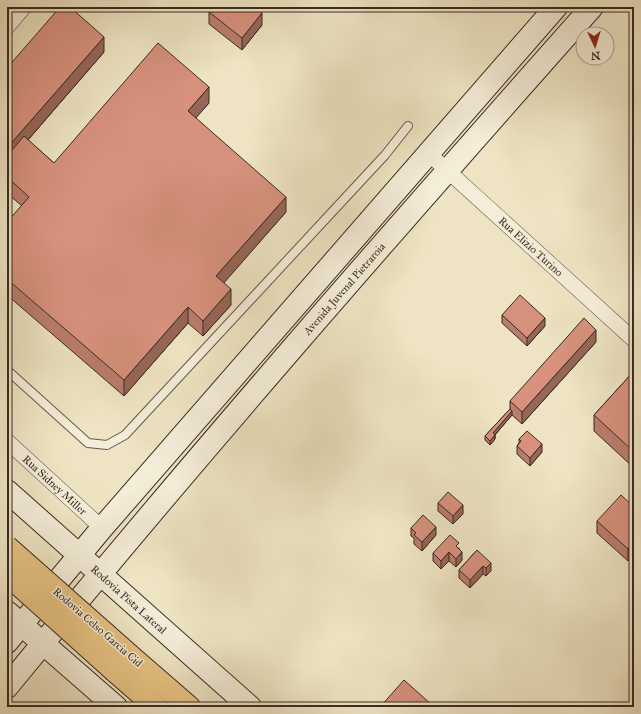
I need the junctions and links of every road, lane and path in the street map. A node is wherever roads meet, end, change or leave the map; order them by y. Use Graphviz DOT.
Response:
graph roads {
  1 [pos="24,7"];
  2 [pos="556,7"];
  3 [pos="592,7"];
  4 [pos="7,27"];
  5 [pos="408,126"];
  6 [pos="428,153"];
  7 [pos="447,170"];
  8 [pos="634,340"];
  9 [pos="7,370"];
  10 [pos="7,441"];
  11 [pos="7,491"];
  12 [pos="102,528"];
  13 [pos="7,547"];
  14 [pos="80,556"];
  15 [pos="100,573"];
  16 [pos="7,574"];
  17 [pos="15,618"];
  18 [pos="7,642"];
  19 [pos="44,642"];
  20 [pos="7,688"];
  21 [pos="116,707"];
  22 [pos="156,707"];
  23 [pos="189,707"];
  24 [pos="250,707"];
  1 -- 4 [label="street"];
  2 -- 6 [label="street"];
  3 -- 7 [label="street, Avenida Juvenal Pietraroia"];
  5 -- 9 [label="lane"];
  6 -- 7 [label="street, Rua Elizio Turino"];
  6 -- 12 [label="street"];
  7 -- 8 [label="street, Rua Elizio Turino"];
  7 -- 15 [label="street, Avenida Juvenal Pietraroia"];
  10 -- 12 [label="street, Rua Sidney Miller"];
  11 -- 14 [label="street, Rodovia Pista Lateral"];
  12 -- 14 [label="street"];
  13 -- 23 [label="highway, Rodovia Celso Garcia Cid, bridge"];
  14 -- 15 [label="street, Rodovia Pista Lateral"];
  14 -- 17 [label="street"];
  15 -- 19 [label="street, Avenida Juvenal Pietraroia"];
  15 -- 24 [label="street, Rodovia Pista Lateral"];
  16 -- 22 [label="highway, Rodovia Celso Garcia Cid, bridge"];
  17 -- 18 [label="street"];
  17 -- 19 [label="street"];
  19 -- 20 [label="street, Avenida Juvenal Pietraroia"];
  19 -- 21 [label="street"];
}
